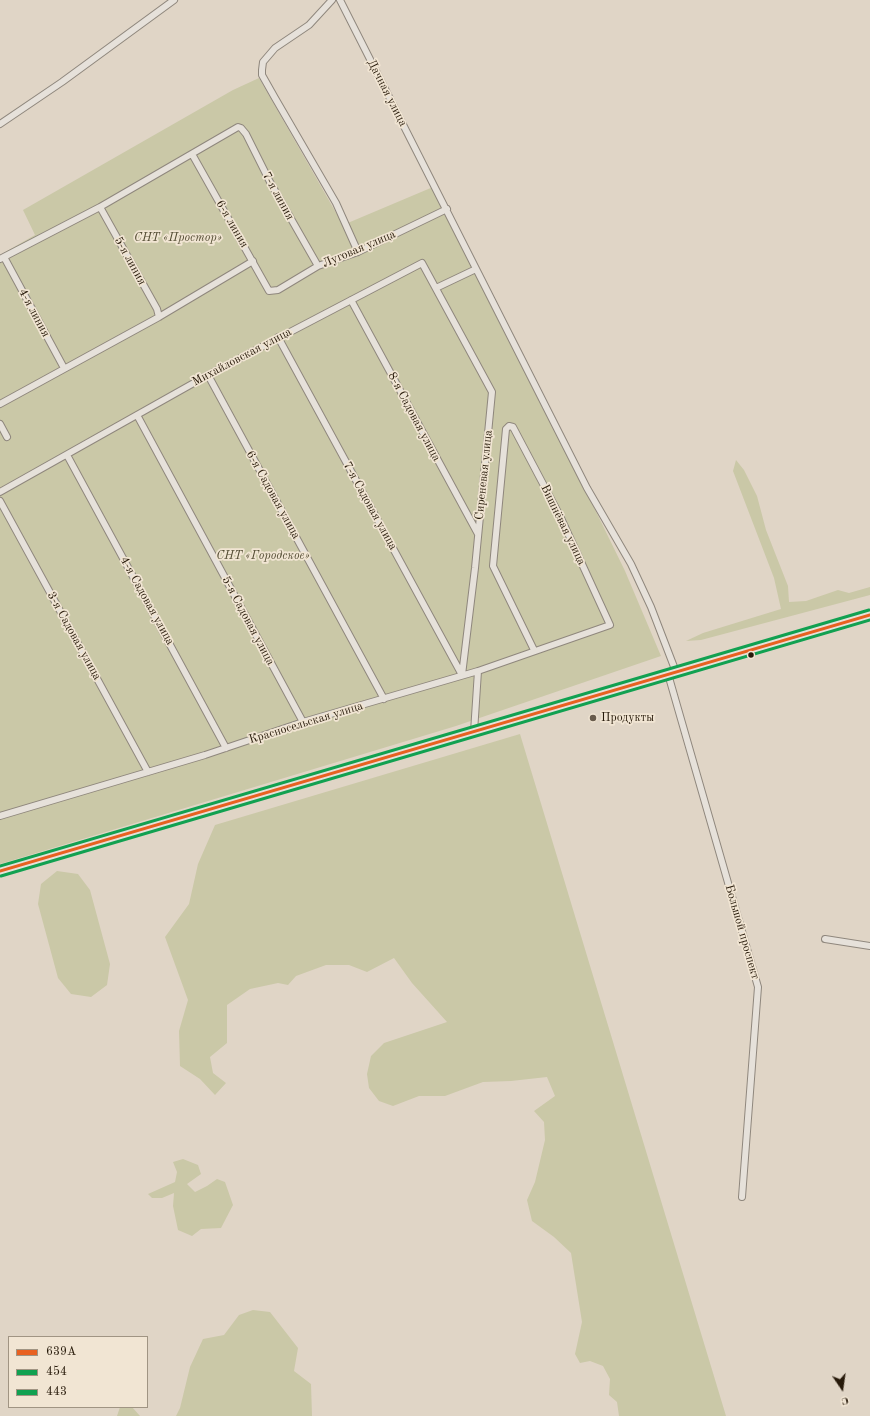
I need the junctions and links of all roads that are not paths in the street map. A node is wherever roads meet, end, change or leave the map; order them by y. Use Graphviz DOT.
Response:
graph roads {
  1 [pos="174,0"];
  2 [pos="332,0"];
  3 [pos="340,0"];
  4 [pos="0,124"];
  5 [pos="192,154"];
  6 [pos="100,207"];
  7 [pos="447,209"];
  8 [pos="358,252"];
  9 [pos="2,258"];
  10 [pos="253,261"];
  11 [pos="318,266"];
  12 [pos="476,269"];
  13 [pos="436,288"];
  14 [pos="274,291"];
  15 [pos="351,300"];
  16 [pos="159,317"];
  17 [pos="278,337"];
  18 [pos="64,368"];
  19 [pos="208,375"];
  20 [pos="0,404"];
  21 [pos="137,415"];
  22 [pos="0,424"];
  23 [pos="7,437"];
  24 [pos="67,455"];
  25 [pos="0,492"];
  26 [pos="0,501"];
  27 [pos="478,535"];
  28 [pos="870,615"];
  29 [pos="610,625"];
  30 [pos="534,650"];
  31 [pos="478,671"];
  32 [pos="672,673"];
  33 [pos="462,675"];
  34 [pos="384,699"];
  35 [pos="303,722"];
  36 [pos="474,732"];
  37 [pos="226,748"];
  38 [pos="148,772"];
  39 [pos="0,816"];
  40 [pos="0,872"];
  41 [pos="825,939"];
  42 [pos="870,946"];
  43 [pos="742,1197"];
  1 -- 4 [label="street"];
  2 -- 8 [label="street"];
  3 -- 7 [label="street, Дачная улица"];
  5 -- 6 [label="street"];
  5 -- 10 [label="street, 6-я линия"];
  5 -- 11 [label="street, 7-я линия"];
  6 -- 9 [label="street"];
  6 -- 16 [label="street, 5-я линия"];
  7 -- 8 [label="street, Луговая улица"];
  7 -- 12 [label="street, Дачная улица"];
  8 -- 11 [label="street, Луговая улица"];
  9 -- 18 [label="street, 4-я линия"];
  10 -- 14 [label="street, 6-я линия"];
  10 -- 16 [label="street"];
  11 -- 14 [label="street, Луговая улица"];
  12 -- 13 [label="street"];
  12 -- 32 [label="street, Большой проспект"];
  13 -- 15 [label="street, Михайловская улица"];
  13 -- 27 [label="street, Сиреневая улица"];
  15 -- 17 [label="street, Михайловская улица"];
  15 -- 27 [label="street, 8-я Садовая улица"];
  16 -- 18 [label="street"];
  17 -- 19 [label="street, Михайловская улица"];
  17 -- 33 [label="street, 7-я Садовая улица"];
  18 -- 20 [label="street"];
  19 -- 21 [label="street, Михайловская улица"];
  19 -- 34 [label="street, 6-я Садовая улица"];
  21 -- 24 [label="street, Михайловская улица"];
  21 -- 35 [label="street, 5-я Садовая улица"];
  22 -- 23 [label="street"];
  24 -- 25 [label="street, Михайловская улица"];
  24 -- 37 [label="street, 4-я Садовая улица"];
  26 -- 38 [label="street, 3-я Садовая улица"];
  27 -- 33 [label="street, Сиреневая улица"];
  28 -- 32 [label="main road"];
  29 -- 30 [label="street, Красносельская улица"];
  29 -- 30 [label="street, Вишнёвая улица"];
  30 -- 31 [label="street, Красносельская улица"];
  31 -- 33 [label="street, Красносельская улица"];
  31 -- 36 [label="street"];
  32 -- 36 [label="main road"];
  32 -- 43 [label="street, Большой проспект"];
  33 -- 34 [label="street, Красносельская улица"];
  34 -- 35 [label="street, Красносельская улица"];
  35 -- 37 [label="street, Красносельская улица"];
  36 -- 40 [label="main road"];
  37 -- 38 [label="street, Красносельская улица"];
  38 -- 39 [label="street, Красносельская улица"];
  41 -- 42 [label="street"];
}
